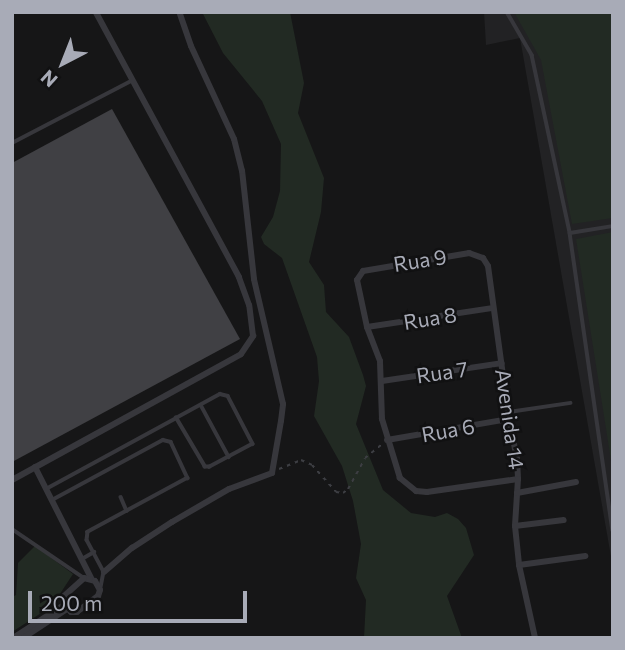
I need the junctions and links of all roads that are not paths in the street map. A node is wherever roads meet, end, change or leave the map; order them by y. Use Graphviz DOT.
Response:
graph roads {
  1 [pos="96,12"];
  2 [pos="180,12"];
  3 [pos="507,12"];
  4 [pos="133,80"];
  5 [pos="12,143"];
  6 [pos="613,226"];
  7 [pos="570,233"];
  8 [pos="469,253"];
  9 [pos="492,308"];
  10 [pos="367,327"];
  11 [pos="502,363"];
  12 [pos="382,381"];
  13 [pos="569,403"];
  14 [pos="201,405"];
  15 [pos="508,416"];
  16 [pos="176,418"];
  17 [pos="387,440"];
  18 [pos="229,457"];
  19 [pos="35,467"];
  20 [pos="519,479"];
  21 [pos="12,480"];
  22 [pos="576,482"];
  23 [pos="46,489"];
  24 [pos="517,493"];
  25 [pos="121,497"];
  26 [pos="52,500"];
  27 [pos="127,511"];
  28 [pos="564,520"];
  29 [pos="515,526"];
  30 [pos="12,529"];
  31 [pos="613,530"];
  32 [pos="94,552"];
  33 [pos="585,556"];
  34 [pos="82,559"];
  35 [pos="519,565"];
  36 [pos="104,572"];
  37 [pos="88,578"];
  38 [pos="100,590"];
  39 [pos="65,607"];
  40 [pos="13,638"];
  41 [pos="23,638"];
  42 [pos="535,638"];
  1 -- 4 [label="street"];
  2 -- 36 [label="street"];
  3 -- 7 [label="lane"];
  4 -- 5 [label="lane"];
  4 -- 19 [label="street"];
  6 -- 7 [label="lane"];
  7 -- 31 [label="lane"];
  8 -- 9 [label="street, Avenida 14"];
  8 -- 10 [label="street, Rua 9"];
  9 -- 10 [label="street, Rua 8"];
  9 -- 11 [label="street, Avenida 14"];
  10 -- 12 [label="street"];
  11 -- 12 [label="street, Rua 7"];
  11 -- 15 [label="street, Avenida 14"];
  12 -- 17 [label="street"];
  13 -- 15 [label="lane"];
  14 -- 16 [label="lane"];
  14 -- 18 [label="lane"];
  14 -- 18 [label="lane"];
  15 -- 17 [label="street, Rua 6"];
  15 -- 20 [label="street, Avenida 14"];
  16 -- 18 [label="lane"];
  16 -- 23 [label="lane"];
  17 -- 20 [label="street"];
  19 -- 21 [label="street"];
  19 -- 23 [label="street"];
  20 -- 24 [label="street, Avenida 14"];
  22 -- 24 [label="street"];
  23 -- 26 [label="street"];
  24 -- 29 [label="street, Avenida 14"];
  25 -- 27 [label="lane"];
  26 -- 27 [label="lane"];
  26 -- 34 [label="street"];
  27 -- 32 [label="lane"];
  28 -- 29 [label="street"];
  29 -- 35 [label="street, Avenida 14"];
  30 -- 37 [label="lane"];
  32 -- 34 [label="lane"];
  32 -- 36 [label="lane"];
  33 -- 35 [label="street"];
  34 -- 37 [label="street"];
  35 -- 42 [label="street, Avenida 14"];
  36 -- 38 [label="lane"];
  37 -- 38 [label="street"];
  37 -- 39 [label="street"];
  38 -- 39 [label="street"];
  39 -- 40 [label="street"];
  39 -- 41 [label="street"];
}
